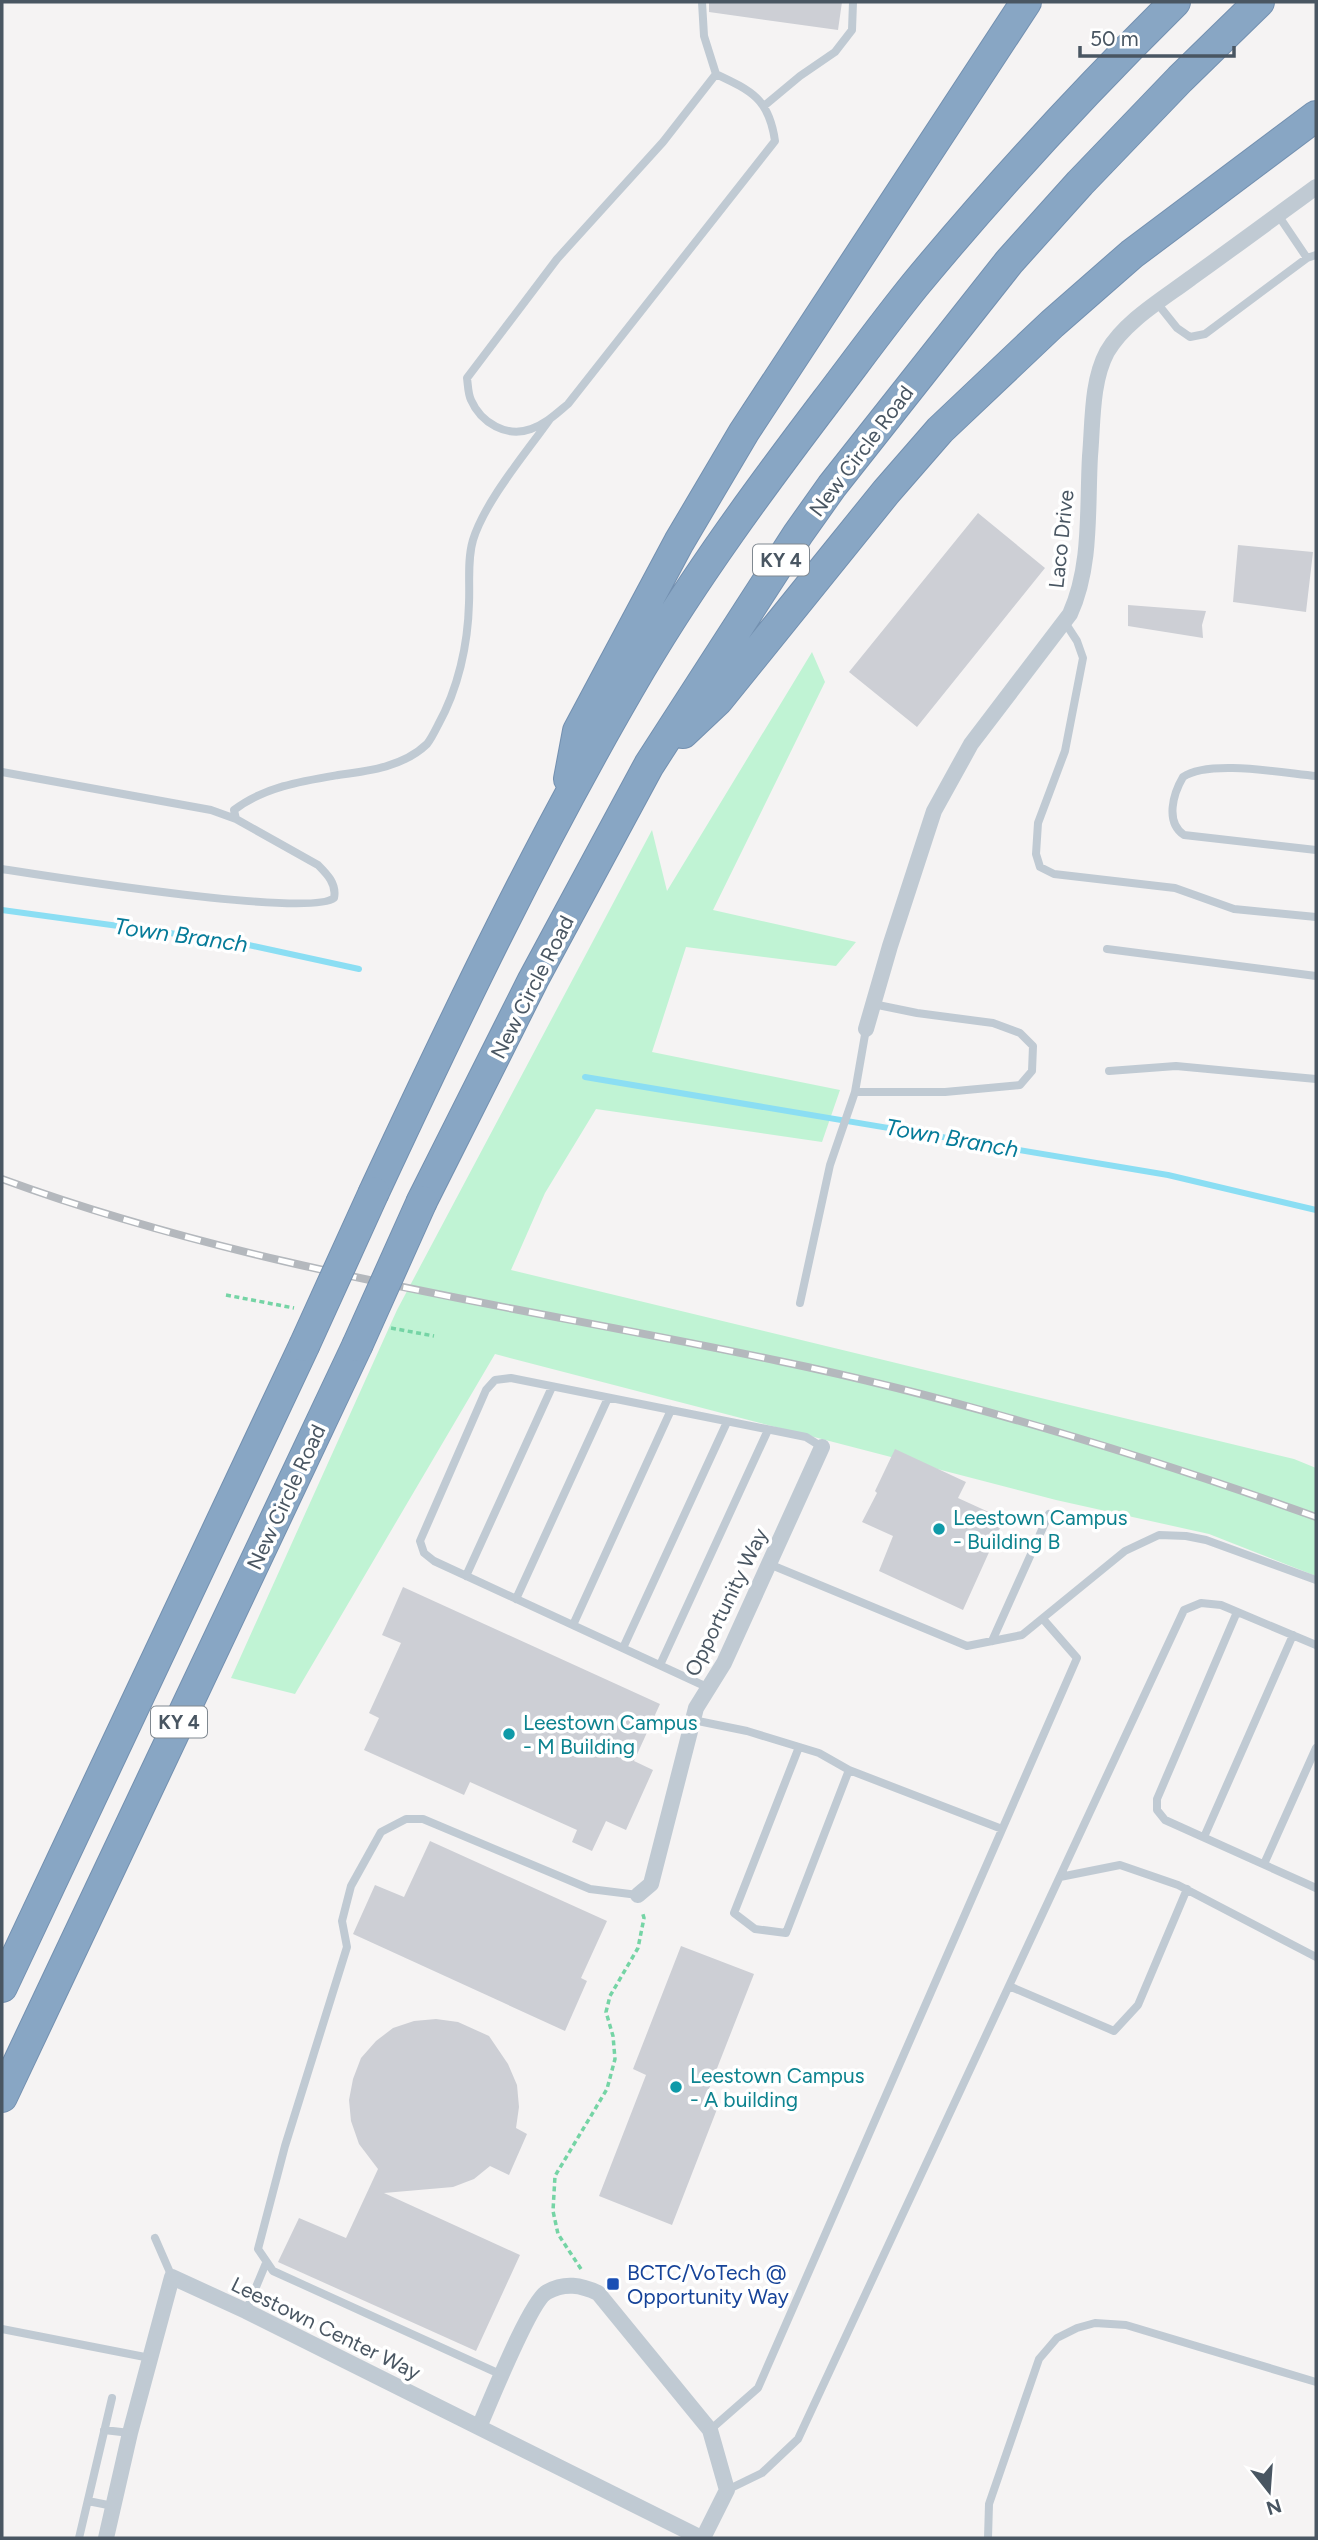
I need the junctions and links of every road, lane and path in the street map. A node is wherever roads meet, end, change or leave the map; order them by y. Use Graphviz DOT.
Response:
graph roads {
  1 [pos="702,2"];
  2 [pos="853,2"];
  3 [pos="1026,2"];
  4 [pos="1175,2"];
  5 [pos="1259,2"];
  6 [pos="716,74"];
  7 [pos="764,106"];
  8 [pos="1316,116"];
  9 [pos="1316,187"];
  10 [pos="1278,215"];
  11 [pos="1316,255"];
  12 [pos="1307,258"];
  13 [pos="1157,303"];
  14 [pos="550,419"];
  15 [pos="1064,621"];
  16 [pos="649,765"];
  17 [pos="2,772"];
  18 [pos="1316,776"];
  19 [pos="565,802"];
  20 [pos="236,819"];
  21 [pos="1316,850"];
  22 [pos="2,869"];
  23 [pos="1316,917"];
  24 [pos="1107,949"];
  25 [pos="1316,976"];
  26 [pos="873,1004"];
  27 [pos="866,1029"];
  28 [pos="1109,1071"];
  29 [pos="1316,1079"];
  30 [pos="855,1092"];
  31 [pos="800,1303"];
  32 [pos="552,1387"];
  33 [pos="608,1398"];
  34 [pos="671,1410"];
  35 [pos="727,1422"];
  36 [pos="768,1430"];
  37 [pos="822,1447"];
  38 [pos="1049,1514"];
  39 [pos="769,1564"];
  40 [pos="466,1576"];
  41 [pos="1316,1580"];
  42 [pos="516,1599"];
  43 [pos="1237,1612"];
  44 [pos="1043,1619"];
  45 [pos="573,1625"];
  46 [pos="1293,1635"];
  47 [pos="992,1642"];
  48 [pos="1316,1645"];
  49 [pos="623,1648"];
  50 [pos="660,1665"];
  51 [pos="709,1688"];
  52 [pos="693,1720"];
  53 [pos="799,1747"];
  54 [pos="1316,1748"];
  55 [pos="849,1770"];
  56 [pos="1002,1829"];
  57 [pos="1204,1837"];
  58 [pos="1264,1864"];
  59 [pos="1060,1877"];
  60 [pos="1316,1888"];
  61 [pos="1187,1889"];
  62 [pos="638,1895"];
  63 [pos="1316,1957"];
  64 [pos="1009,1986"];
  65 [pos="2,1987"];
  66 [pos="2,2097"];
  67 [pos="155,2238"];
  68 [pos="266,2263"];
  69 [pos="172,2277"];
  70 [pos="598,2293"];
  71 [pos="246,2311"];
  72 [pos="2,2329"];
  73 [pos="150,2358"];
  74 [pos="502,2375"];
  75 [pos="1316,2382"];
  76 [pos="112,2398"];
  77 [pos="479,2427"];
  78 [pos="104,2430"];
  79 [pos="710,2430"];
  80 [pos="130,2433"];
  81 [pos="727,2490"];
  82 [pos="88,2501"];
  83 [pos="113,2506"];
  84 [pos="79,2538"];
  85 [pos="106,2538"];
  86 [pos="702,2538"];
  87 [pos="988,2538"];
  1 -- 6 [label="lane"];
  2 -- 7 [label="lane"];
  3 -- 19 [label="highway"];
  4 -- 19 [label="highway, KY 4"];
  5 -- 16 [label="highway, New Circle Road / KY 4"];
  6 -- 7 [label="lane"];
  6 -- 14 [label="lane"];
  7 -- 14 [label="lane"];
  8 -- 16 [label="highway"];
  9 -- 10 [label="street, Laco Drive"];
  10 -- 12 [label="lane"];
  10 -- 13 [label="street, Laco Drive"];
  11 -- 12 [label="lane"];
  12 -- 13 [label="lane"];
  13 -- 15 [label="street, Laco Drive"];
  14 -- 20 [label="lane"];
  15 -- 23 [label="lane"];
  15 -- 26 [label="street, Laco Drive"];
  16 -- 66 [label="highway, New Circle Road / KY 4, bridge"];
  17 -- 20 [label="lane"];
  18 -- 21 [label="lane"];
  19 -- 65 [label="highway, KY 4, bridge"];
  20 -- 22 [label="lane"];
  24 -- 25 [label="lane"];
  26 -- 27 [label="street, Laco Drive"];
  26 -- 30 [label="lane"];
  27 -- 30 [label="lane"];
  28 -- 29 [label="lane"];
  30 -- 31 [label="lane"];
  32 -- 33 [label="lane"];
  32 -- 40 [label="lane"];
  32 -- 40 [label="lane"];
  33 -- 34 [label="lane"];
  33 -- 42 [label="lane"];
  34 -- 35 [label="lane"];
  34 -- 45 [label="lane"];
  35 -- 36 [label="lane"];
  35 -- 49 [label="lane"];
  36 -- 37 [label="lane"];
  36 -- 50 [label="lane"];
  37 -- 39 [label="street, Opportunity Way"];
  38 -- 47 [label="lane"];
  39 -- 47 [label="lane"];
  39 -- 51 [label="street, Opportunity Way"];
  40 -- 42 [label="lane"];
  41 -- 44 [label="lane"];
  42 -- 45 [label="lane"];
  43 -- 46 [label="lane"];
  43 -- 57 [label="lane"];
  43 -- 59 [label="lane"];
  44 -- 47 [label="lane"];
  44 -- 56 [label="lane"];
  45 -- 49 [label="lane"];
  46 -- 48 [label="lane"];
  46 -- 57 [label="lane"];
  49 -- 50 [label="lane"];
  50 -- 51 [label="lane"];
  51 -- 52 [label="street, Opportunity Way"];
  52 -- 53 [label="lane"];
  52 -- 62 [label="street, Opportunity Way"];
  53 -- 55 [label="lane"];
  53 -- 55 [label="lane"];
  54 -- 58 [label="lane"];
  55 -- 56 [label="lane"];
  56 -- 79 [label="lane"];
  57 -- 58 [label="lane"];
  58 -- 60 [label="lane"];
  59 -- 61 [label="lane"];
  59 -- 64 [label="lane"];
  61 -- 63 [label="lane"];
  61 -- 64 [label="lane"];
  62 -- 68 [label="lane"];
  62 -- 70 [label="path"];
  64 -- 81 [label="lane"];
  67 -- 69 [label="lane"];
  68 -- 71 [label="lane"];
  68 -- 74 [label="lane"];
  69 -- 71 [label="street, Leestown Center Way"];
  69 -- 73 [label="street"];
  70 -- 74 [label="street"];
  70 -- 79 [label="street"];
  71 -- 77 [label="street, Leestown Center Way"];
  72 -- 73 [label="lane"];
  73 -- 80 [label="street"];
  74 -- 77 [label="street"];
  75 -- 87 [label="lane"];
  76 -- 78 [label="lane"];
  77 -- 86 [label="street, Leestown Center Way"];
  78 -- 80 [label="lane"];
  78 -- 82 [label="lane"];
  79 -- 81 [label="street"];
  80 -- 83 [label="street"];
  81 -- 86 [label="street"];
  82 -- 83 [label="lane"];
  82 -- 84 [label="lane"];
  83 -- 85 [label="street"];
}
